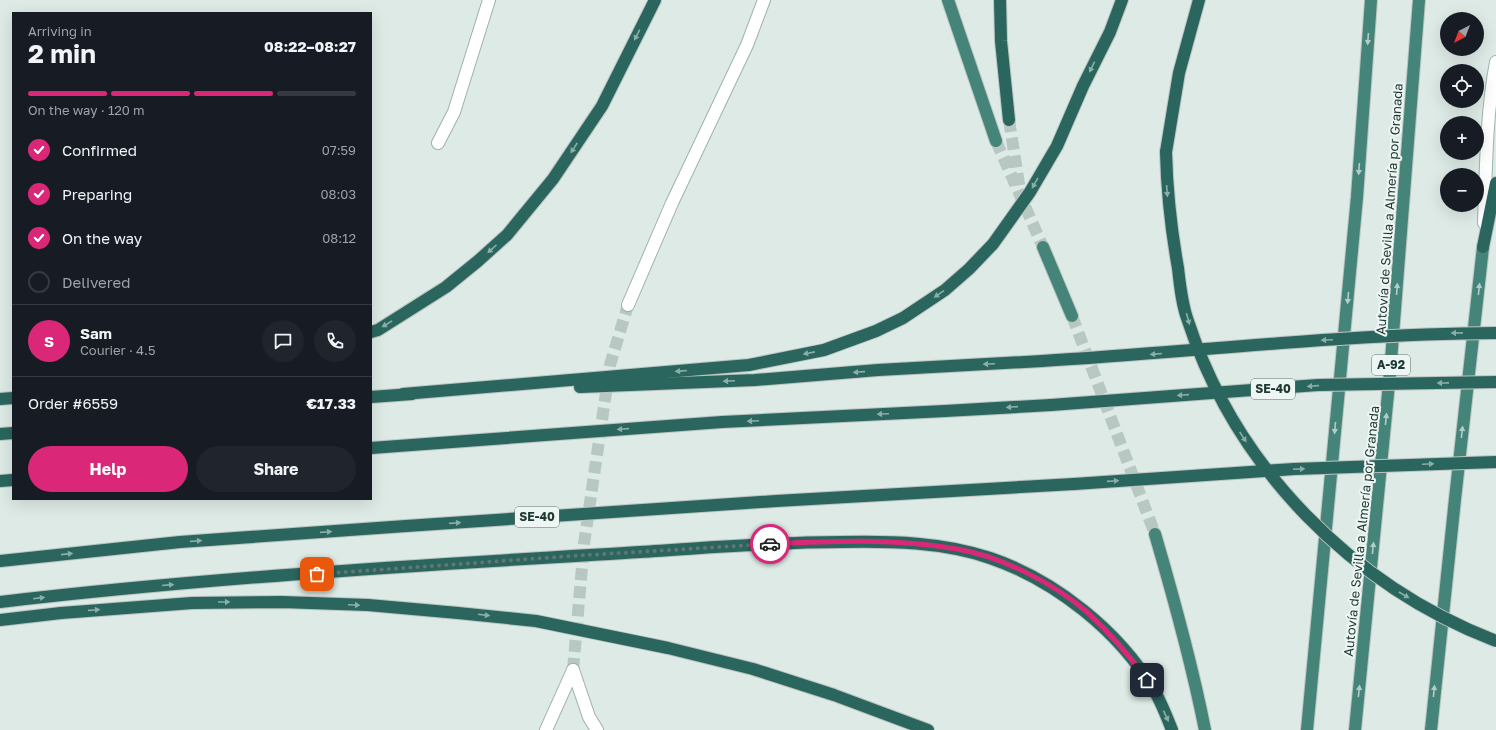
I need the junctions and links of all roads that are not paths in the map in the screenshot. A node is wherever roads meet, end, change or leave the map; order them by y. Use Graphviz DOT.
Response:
graph roads {
  1 [pos="489,0"];
  2 [pos="655,0"];
  3 [pos="764,0"];
  4 [pos="948,0"];
  5 [pos="1000,0"];
  6 [pos="1122,0"];
  7 [pos="1199,0"];
  8 [pos="1370,0"];
  9 [pos="1419,0"];
  10 [pos="1496,62"];
  11 [pos="1009,120"];
  12 [pos="996,141"];
  13 [pos="438,143"];
  14 [pos="1496,183"];
  15 [pos="1483,246"];
  16 [pos="1043,247"];
  17 [pos="628,305"];
  18 [pos="1072,316"];
  19 [pos="372,332"];
  20 [pos="1496,333"];
  21 [pos="1496,382"];
  22 [pos="403,394"];
  23 [pos="12,398"];
  24 [pos="372,398"];
  25 [pos="0,399"];
  26 [pos="12,432"];
  27 [pos="0,434"];
  28 [pos="372,448"];
  29 [pos="1496,462"];
  30 [pos="12,480"];
  31 [pos="0,481"];
  32 [pos="1155,534"];
  33 [pos="0,561"];
  34 [pos="0,602"];
  35 [pos="0,620"];
  36 [pos="1496,641"];
  37 [pos="546,730"];
  38 [pos="597,730"];
  39 [pos="928,730"];
  40 [pos="1172,730"];
  41 [pos="1205,730"];
  42 [pos="1307,730"];
  43 [pos="1355,730"];
  44 [pos="1431,730"];
  1 -- 13 [label="street"];
  2 -- 19 [label="highway, one-way"];
  3 -- 17 [label="street"];
  4 -- 12 [label="highway"];
  5 -- 11 [label="highway"];
  6 -- 22 [label="highway, one-way"];
  7 -- 36 [label="highway, one-way, bridge"];
  8 -- 42 [label="highway, one-way"];
  43 -- 9 [label="highway, Autovía de Sevilla a Almería por Granada / A-92, one-way"];
  10 -- 15 [label="street"];
  14 -- 15 [label="highway"];
  44 -- 15 [label="highway, one-way"];
  16 -- 18 [label="highway"];
  20 -- 22 [label="highway, one-way, bridge"];
  21 -- 28 [label="highway, SE-40, one-way, bridge"];
  22 -- 24 [label="highway"];
  23 -- 25 [label="highway"];
  26 -- 27 [label="highway"];
  33 -- 29 [label="highway, SE-40, one-way, bridge"];
  30 -- 31 [label="highway"];
  32 -- 41 [label="highway"];
  34 -- 40 [label="highway, one-way"];
  35 -- 39 [label="highway, one-way"];
  37 -- 38 [label="street"];
}
